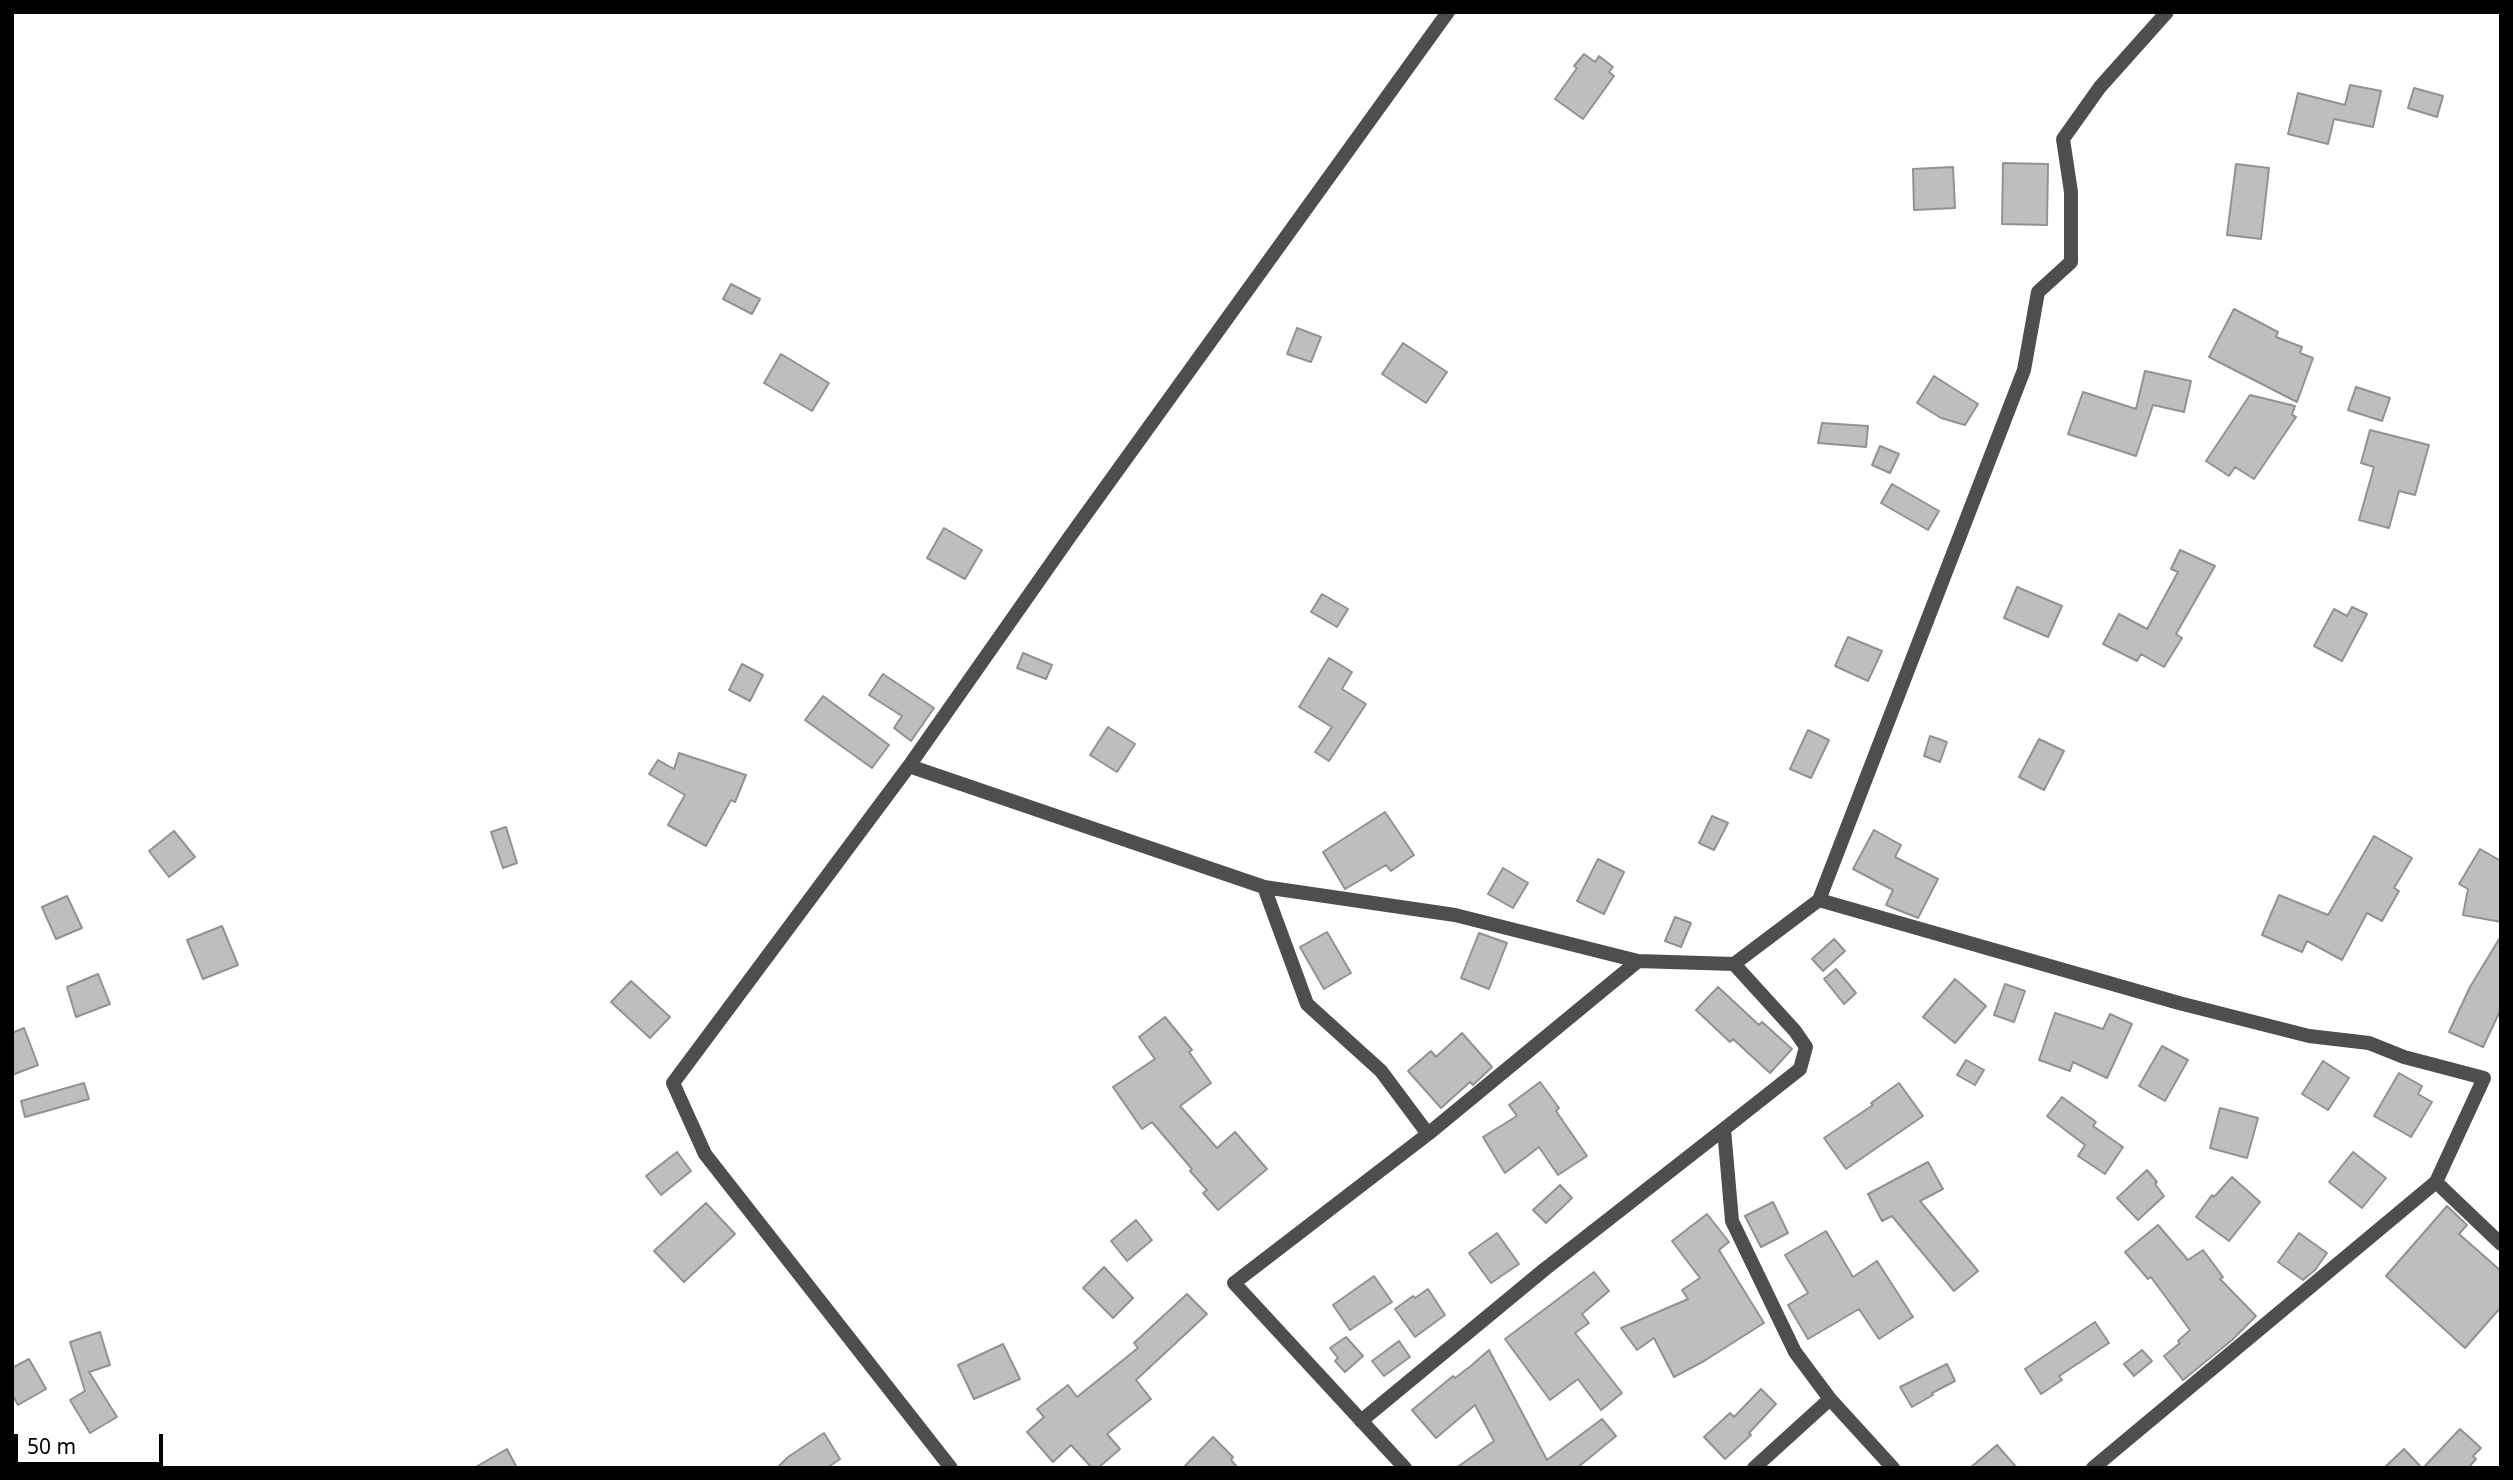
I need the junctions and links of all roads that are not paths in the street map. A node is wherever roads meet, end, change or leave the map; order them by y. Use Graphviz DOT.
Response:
graph roads {
  1 [pos="1448,12"];
  2 [pos="2167,12"];
  3 [pos="909,765"];
  4 [pos="1264,887"];
  5 [pos="1819,900"];
  6 [pos="1638,961"];
  7 [pos="1734,964"];
  8 [pos="1724,1129"];
  9 [pos="1428,1135"];
  10 [pos="2437,1181"];
  11 [pos="2501,1244"];
  12 [pos="1830,1399"];
  13 [pos="1361,1421"];
  14 [pos="951,1468"];
  15 [pos="1405,1468"];
  16 [pos="1754,1468"];
  17 [pos="1893,1468"];
  18 [pos="2093,1468"];
  1 -- 3 [label="street"];
  2 -- 5 [label="street"];
  3 -- 4 [label="street"];
  3 -- 14 [label="street"];
  4 -- 6 [label="street"];
  4 -- 9 [label="street"];
  5 -- 7 [label="street"];
  5 -- 10 [label="street"];
  6 -- 7 [label="street"];
  6 -- 9 [label="street"];
  7 -- 8 [label="street"];
  8 -- 12 [label="street"];
  8 -- 13 [label="street"];
  9 -- 13 [label="street"];
  10 -- 11 [label="street"];
  10 -- 18 [label="street"];
  12 -- 16 [label="street"];
  12 -- 17 [label="street"];
  13 -- 15 [label="street"];
}
